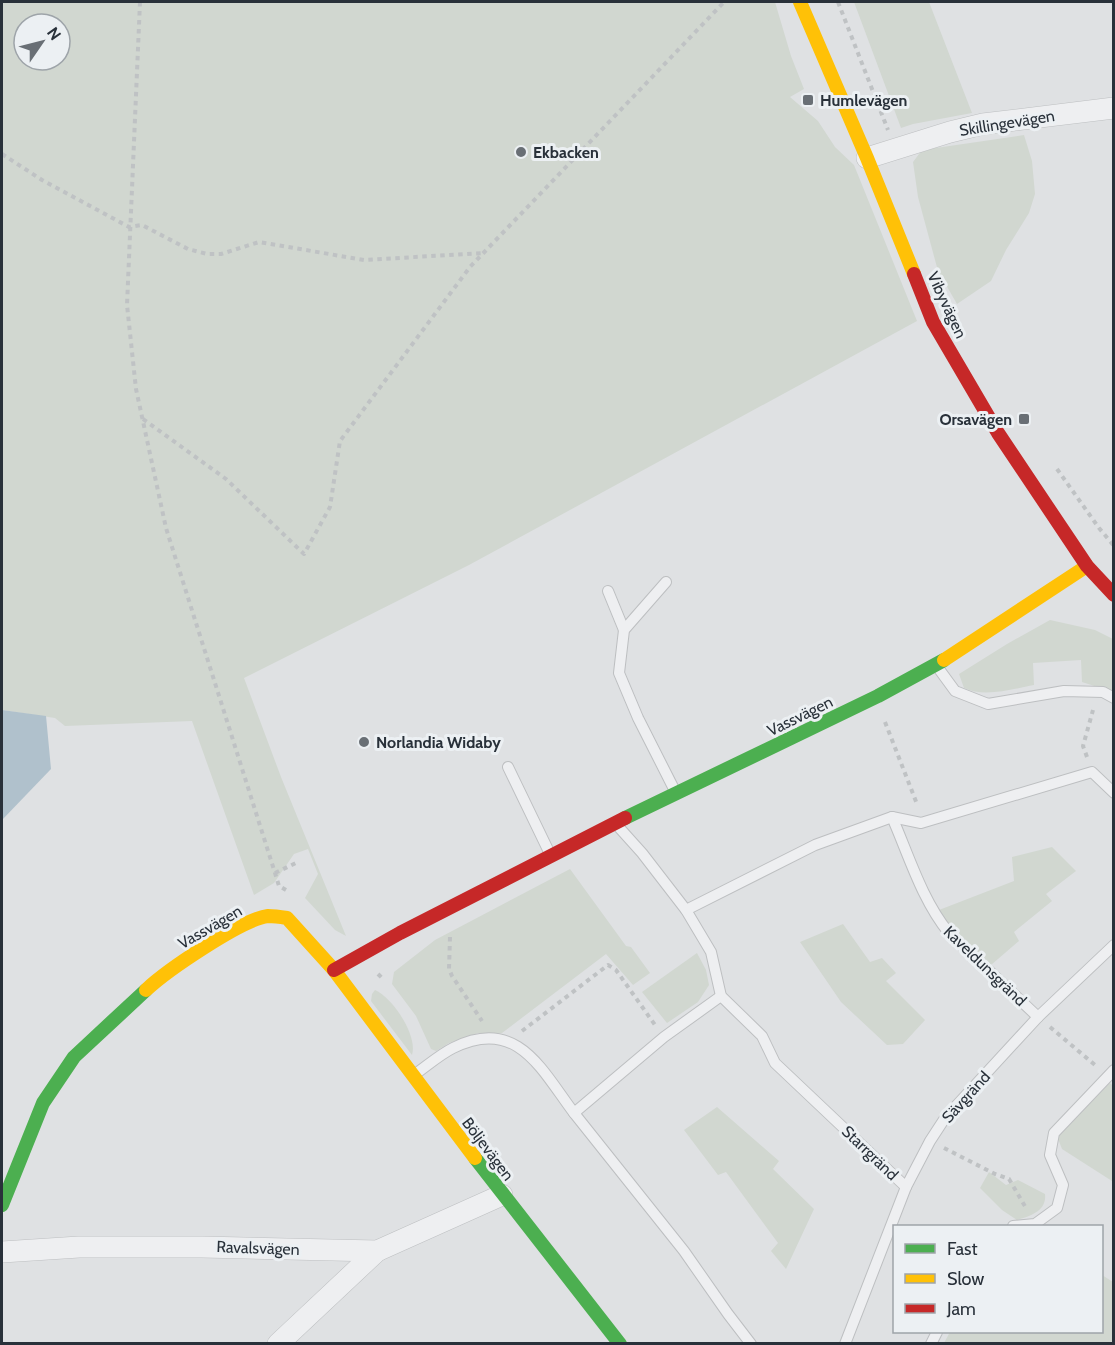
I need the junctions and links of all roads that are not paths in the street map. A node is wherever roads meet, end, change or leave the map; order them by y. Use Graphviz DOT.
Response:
graph roads {
  1 [pos="800,2"];
  2 [pos="1113,108"];
  3 [pos="867,158"];
  4 [pos="1088,566"];
  5 [pos="666,582"];
  6 [pos="608,591"];
  7 [pos="1113,595"];
  8 [pos="624,630"];
  9 [pos="936,665"];
  10 [pos="1113,698"];
  11 [pos="508,766"];
  12 [pos="1113,793"];
  13 [pos="676,794"];
  14 [pos="892,817"];
  15 [pos="615,823"];
  16 [pos="551,856"];
  17 [pos="686,910"];
  18 [pos="1113,945"];
  19 [pos="334,970"];
  20 [pos="721,996"];
  21 [pos="1038,1017"];
  22 [pos="1111,1073"];
  23 [pos="412,1076"];
  24 [pos="574,1113"];
  25 [pos="906,1187"];
  26 [pos="502,1195"];
  27 [pos="2,1205"];
  28 [pos="1027,1225"];
  29 [pos="377,1251"];
  30 [pos="2,1252"];
  31 [pos="278,1344"];
  32 [pos="620,1344"];
  33 [pos="751,1344"];
  34 [pos="845,1344"];
  1 -- 3 [label="street, Vibyvägen"];
  2 -- 3 [label="street, Skillingevägen"];
  3 -- 4 [label="street, Vibyvägen"];
  4 -- 7 [label="street, Vibyvägen"];
  4 -- 9 [label="street, Vassvägen"];
  5 -- 8 [label="lane"];
  6 -- 8 [label="lane"];
  8 -- 13 [label="lane"];
  9 -- 10 [label="lane"];
  9 -- 13 [label="street, Vassvägen"];
  11 -- 16 [label="lane"];
  12 -- 14 [label="lane"];
  13 -- 15 [label="street, Vassvägen"];
  14 -- 17 [label="lane"];
  14 -- 21 [label="lane, Kaveldunsgränd"];
  15 -- 16 [label="street, Vassvägen"];
  15 -- 17 [label="lane"];
  16 -- 19 [label="street, Vassvägen"];
  17 -- 20 [label="lane"];
  18 -- 21 [label="lane, Kaveldunsgränd"];
  19 -- 23 [label="street, Böljevägen"];
  19 -- 27 [label="street, Vassvägen"];
  20 -- 24 [label="lane"];
  20 -- 25 [label="lane, Starrgränd"];
  21 -- 25 [label="lane, Sävgränd"];
  22 -- 28 [label="lane"];
  23 -- 24 [label="lane"];
  23 -- 26 [label="street, Böljevägen"];
  24 -- 33 [label="lane"];
  25 -- 34 [label="lane, Starrgränd"];
  26 -- 29 [label="street, Ravalsvägen"];
  26 -- 32 [label="street, Böljevägen"];
  29 -- 30 [label="street, Ravalsvägen"];
  29 -- 31 [label="street"];
}
